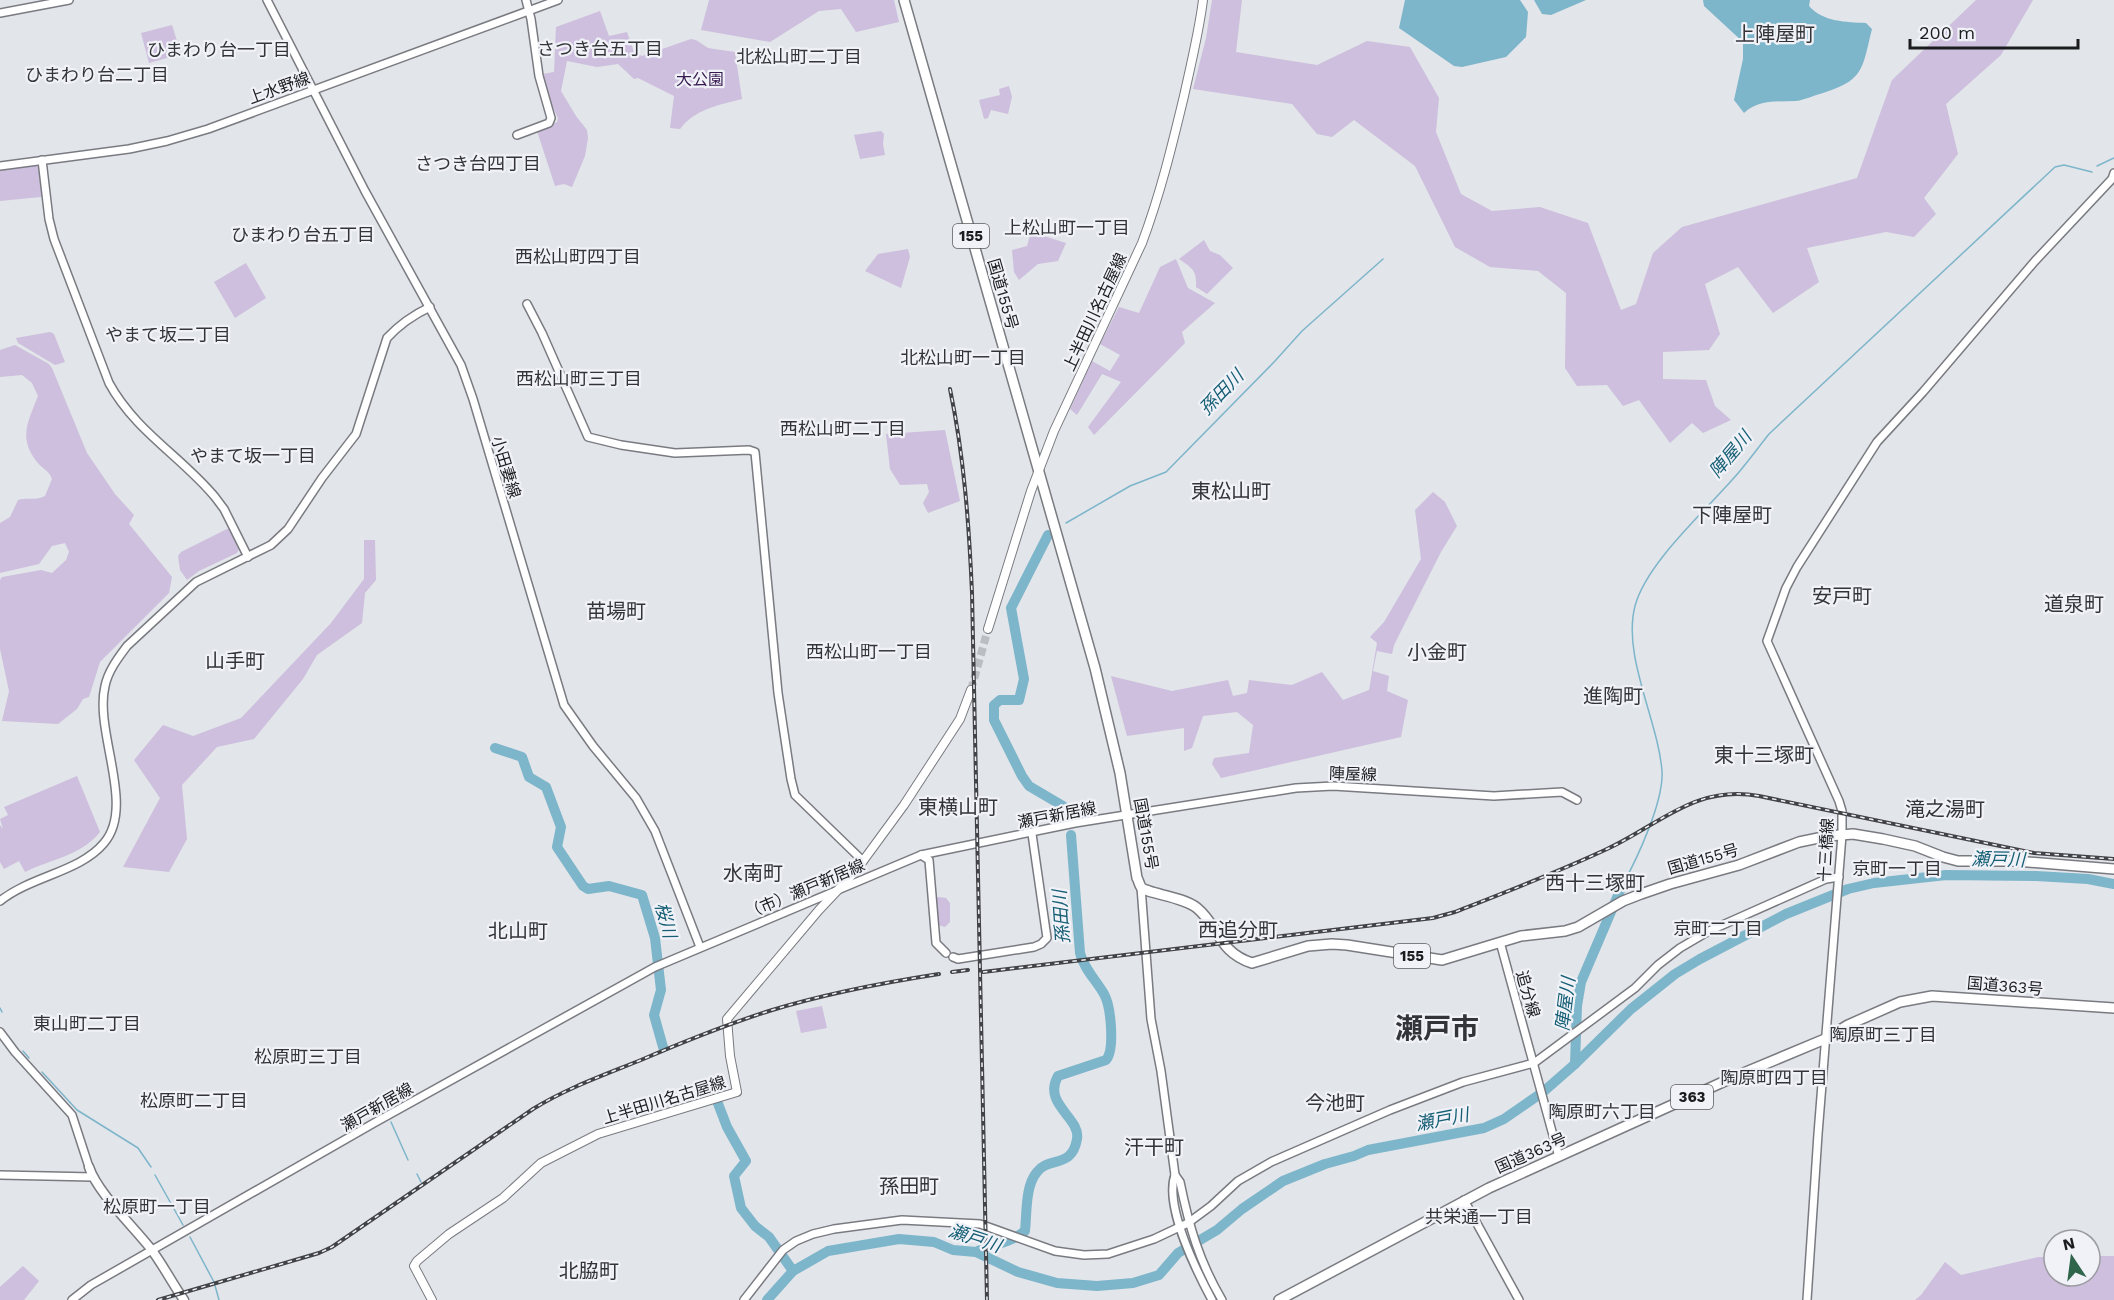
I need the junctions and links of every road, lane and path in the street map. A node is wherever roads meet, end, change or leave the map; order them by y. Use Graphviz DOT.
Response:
graph roads {
  1 [pos="69,0"];
  2 [pos="267,0"];
  3 [pos="526,0"];
  4 [pos="558,0"];
  5 [pos="903,0"];
  6 [pos="1203,0"];
  7 [pos="529,10"];
  8 [pos="0,12"];
  9 [pos="314,90"];
  10 [pos="517,135"];
  11 [pos="42,160"];
  12 [pos="0,165"];
  13 [pos="2114,173"];
  14 [pos="527,304"];
  15 [pos="430,307"];
  16 [pos="1039,472"];
  17 [pos="248,557"];
  18 [pos="988,629"];
  19 [pos="971,690"];
  20 [pos="1577,800"];
  21 [pos="1128,815"];
  22 [pos="1032,834"];
  23 [pos="1842,835"];
  24 [pos="921,855"];
  25 [pos="863,861"];
  26 [pos="2114,869"];
  27 [pos="1838,879"];
  28 [pos="1141,887"];
  29 [pos="838,890"];
  30 [pos="0,901"];
  31 [pos="1500,942"];
  32 [pos="700,947"];
  33 [pos="2114,1008"];
  34 [pos="0,1032"];
  35 [pos="1825,1039"];
  36 [pos="1534,1064"];
  37 [pos="1559,1157"];
  38 [pos="89,1167"];
  39 [pos="0,1175"];
  40 [pos="1174,1175"];
  41 [pos="93,1177"];
  42 [pos="1464,1200"];
  43 [pos="1188,1223"];
  44 [pos="1180,1227"];
  45 [pos="1189,1240"];
  46 [pos="152,1251"];
  47 [pos="72,1300"];
  48 [pos="184,1300"];
  49 [pos="432,1300"];
  50 [pos="744,1300"];
  51 [pos="1212,1300"];
  52 [pos="1222,1300"];
  53 [pos="1279,1300"];
  54 [pos="1519,1300"];
  55 [pos="1807,1300"];
  1 -- 8 [label="street"];
  2 -- 9 [label="street, 小田妻線"];
  3 -- 7 [label="street"];
  4 -- 7 [label="street, 上水野線"];
  5 -- 16 [label="highway, 国道155号 / 155"];
  6 -- 16 [label="main road, 上半田川名古屋線"];
  7 -- 9 [label="street, 上水野線"];
  7 -- 10 [label="street"];
  9 -- 11 [label="street, 上水野線"];
  9 -- 15 [label="street, 小田妻線"];
  11 -- 12 [label="street, 上水野線"];
  11 -- 17 [label="street"];
  13 -- 23 [label="street, 十三橋線"];
  14 -- 25 [label="street"];
  15 -- 17 [label="street"];
  15 -- 32 [label="street, 小田妻線"];
  16 -- 18 [label="main road, 上半田川名古屋線"];
  16 -- 21 [label="highway, 国道155号 / 155"];
  17 -- 30 [label="street"];
  19 -- 25 [label="main road, 上半田川名古屋線"];
  20 -- 21 [label="street, 陣屋線"];
  21 -- 22 [label="street, 瀬戸新居線"];
  21 -- 28 [label="highway, 国道155号 / 155"];
  22 -- 24 [label="street, 瀬戸新居線"];
  22 -- 24 [label="street"];
  23 -- 26 [label="highway, 国道155号 / 155"];
  23 -- 27 [label="street, 十三橋線"];
  23 -- 31 [label="highway, 国道155号 / 155"];
  24 -- 29 [label="street, （市）瀬戸新居線"];
  25 -- 29 [label="main road, 上半田川名古屋線"];
  27 -- 35 [label="street, 十三橋線"];
  27 -- 36 [label="street"];
  28 -- 31 [label="highway, 国道155号 / 155"];
  28 -- 40 [label="street"];
  29 -- 32 [label="street, （市）瀬戸新居線"];
  29 -- 49 [label="main road, 上半田川名古屋線"];
  31 -- 36 [label="street, 追分線"];
  32 -- 46 [label="street, 瀬戸新居線"];
  33 -- 35 [label="highway, 国道363号 / 363"];
  34 -- 38 [label="street"];
  35 -- 37 [label="highway, 国道363号 / 363"];
  35 -- 55 [label="street, 十三橋線"];
  36 -- 37 [label="street, 追分線"];
  36 -- 43 [label="street"];
  37 -- 42 [label="highway, 国道363号 / 363"];
  38 -- 41 [label="main road"];
  39 -- 41 [label="street"];
  40 -- 43 [label="street"];
  40 -- 44 [label="street"];
  41 -- 46 [label="main road"];
  42 -- 53 [label="highway, 国道363号 / 363"];
  42 -- 54 [label="street"];
  43 -- 44 [label="street"];
  43 -- 45 [label="street"];
  44 -- 45 [label="street"];
  44 -- 50 [label="street"];
  45 -- 51 [label="street"];
  45 -- 52 [label="street"];
  46 -- 47 [label="street, 瀬戸新居線"];
  46 -- 48 [label="main road"];
}
